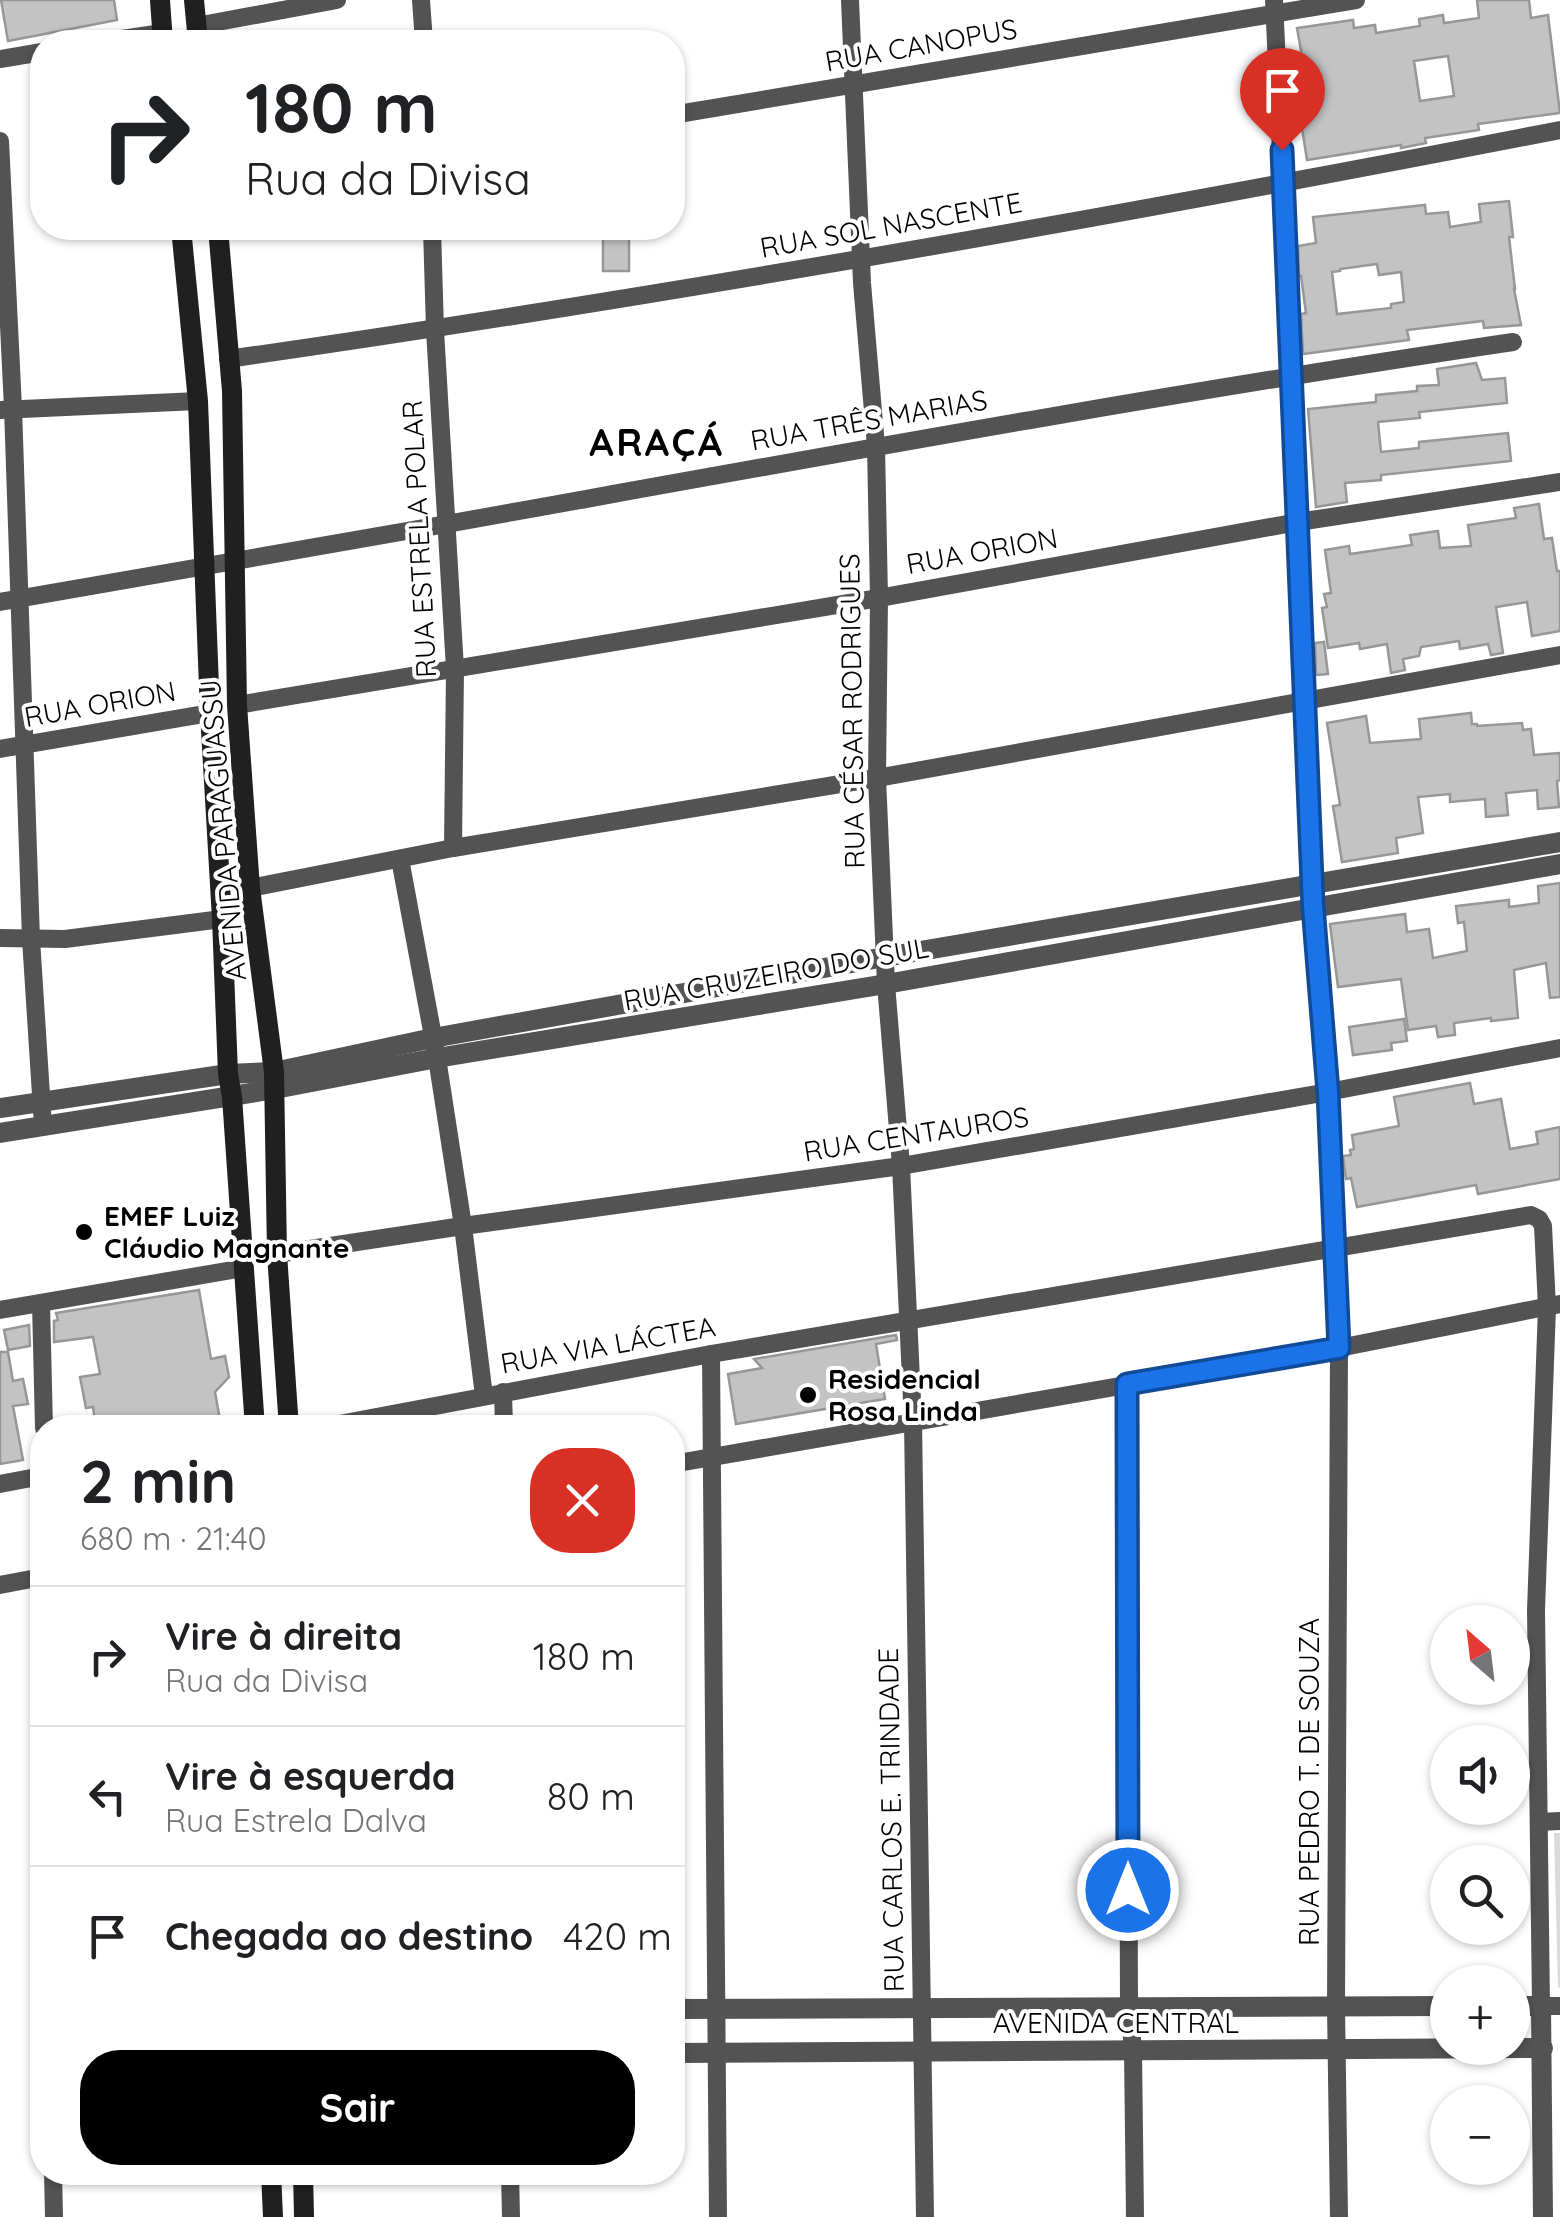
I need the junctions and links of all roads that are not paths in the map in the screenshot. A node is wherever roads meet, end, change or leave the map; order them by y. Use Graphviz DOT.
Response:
graph roads {
  1 [pos="160,0"];
  2 [pos="194,0"];
  3 [pos="337,0"];
  4 [pos="422,0"];
  5 [pos="850,0"];
  6 [pos="1356,0"];
  7 [pos="1274,6"];
  8 [pos="162,30"];
  9 [pos="197,30"];
  10 [pos="213,30"];
  11 [pos="423,30"];
  12 [pos="30,54"];
  13 [pos="0,59"];
  14 [pos="854,84"];
  15 [pos="685,113"];
  16 [pos="1560,130"];
  17 [pos="0,142"];
  18 [pos="1283,184"];
  19 [pos="2,236"];
  20 [pos="182,240"];
  21 [pos="219,240"];
  22 [pos="432,240"];
  23 [pos="862,258"];
  24 [pos="434,330"];
  25 [pos="1513,342"];
  26 [pos="228,360"];
  27 [pos="1292,375"];
  28 [pos="198,401"];
  29 [pos="6,409"];
  30 [pos="876,446"];
  31 [pos="1560,482"];
  32 [pos="1298,522"];
  33 [pos="446,524"];
  34 [pos="235,562"];
  35 [pos="204,567"];
  36 [pos="20,598"];
  37 [pos="879,598"];
  38 [pos="0,602"];
  39 [pos="1560,655"];
  40 [pos="455,669"];
  41 [pos="1304,700"];
  42 [pos="237,705"];
  43 [pos="210,713"];
  44 [pos="23,744"];
  45 [pos="0,749"];
  46 [pos="878,778"];
  47 [pos="1560,842"];
  48 [pos="453,848"];
  49 [pos="400,858"];
  50 [pos="1560,864"];
  51 [pos="1312,883"];
  52 [pos="250,888"];
  53 [pos="1313,906"];
  54 [pos="1170,908"];
  55 [pos="222,919"];
  56 [pos="1174,932"];
  57 [pos="0,938"];
  58 [pos="31,939"];
  59 [pos="885,957"];
  60 [pos="886,984"];
  61 [pos="685,993"];
  62 [pos="687,1017"];
  63 [pos="435,1048"];
  64 [pos="1560,1048"];
  65 [pos="228,1074"];
  66 [pos="274,1081"];
  67 [pos="1328,1092"];
  68 [pos="232,1096"];
  69 [pos="40,1100"];
  70 [pos="0,1108"];
  71 [pos="43,1126"];
  72 [pos="0,1134"];
  73 [pos="901,1166"];
  74 [pos="463,1226"];
  75 [pos="1334,1250"];
  76 [pos="278,1254"];
  77 [pos="244,1268"];
  78 [pos="41,1303"];
  79 [pos="1554,1305"];
  80 [pos="0,1310"];
  81 [pos="908,1322"];
  82 [pos="1339,1348"];
  83 [pos="711,1354"];
  84 [pos="1127,1384"];
  85 [pos="494,1394"];
  86 [pos="44,1415"];
  87 [pos="254,1415"];
  88 [pos="288,1415"];
  89 [pos="385,1415"];
  90 [pos="500,1415"];
  91 [pos="914,1422"];
  92 [pos="711,1457"];
  93 [pos="685,1462"];
  94 [pos="30,1478"];
  95 [pos="0,1484"];
  96 [pos="30,1579"];
  97 [pos="0,1585"];
  98 [pos="1539,1822"];
  99 [pos="1560,1822"];
  100 [pos="1336,2006"];
  101 [pos="1430,2006"];
  102 [pos="1550,2006"];
  103 [pos="1129,2007"];
  104 [pos="921,2008"];
  105 [pos="685,2009"];
  106 [pos="716,2009"];
  107 [pos="1551,2048"];
  108 [pos="1336,2049"];
  109 [pos="1133,2050"];
  110 [pos="923,2052"];
  111 [pos="685,2053"];
  112 [pos="716,2053"];
  113 [pos="53,2185"];
  114 [pos="272,2185"];
  115 [pos="303,2185"];
  116 [pos="510,2185"];
  117 [pos="54,2217"];
  118 [pos="273,2217"];
  119 [pos="304,2217"];
  120 [pos="511,2217"];
  121 [pos="718,2217"];
  122 [pos="926,2217"];
  123 [pos="1135,2217"];
  124 [pos="1340,2217"];
  125 [pos="1544,2217"];
  1 -- 8 [label="main road"];
  2 -- 9 [label="main road"];
  3 -- 10 [label="street"];
  4 -- 11 [label="street"];
  5 -- 14 [label="street, RUA CÉSAR RODRIGUES"];
  6 -- 7 [label="street, RUA CANOPUS"];
  7 -- 14 [label="street, RUA CANOPUS"];
  7 -- 18 [label="street, RUA PEDRO T. DE SOUZA"];
  12 -- 13 [label="street"];
  14 -- 15 [label="street, RUA CANOPUS"];
  14 -- 23 [label="street, RUA CÉSAR RODRIGUES"];
  16 -- 18 [label="street, RUA SOL NASCENTE"];
  17 -- 19 [label="street"];
  18 -- 23 [label="street, RUA SOL NASCENTE"];
  18 -- 27 [label="street, RUA PEDRO T. DE SOUZA"];
  19 -- 29 [label="street"];
  20 -- 28 [label="main road, AVENIDA PARAGUASSU"];
  21 -- 26 [label="main road, AVENIDA PARAGUASSU"];
  22 -- 24 [label="street, RUA ESTRELA POLAR"];
  23 -- 24 [label="street, RUA SOL NASCENTE"];
  23 -- 30 [label="street, RUA CÉSAR RODRIGUES"];
  24 -- 26 [label="street, RUA SOL NASCENTE"];
  24 -- 33 [label="street, RUA ESTRELA POLAR"];
  25 -- 27 [label="street, RUA TRÊS MARIAS"];
  26 -- 34 [label="main road, AVENIDA PARAGUASSU"];
  27 -- 30 [label="street, RUA TRÊS MARIAS"];
  27 -- 32 [label="street, RUA PEDRO T. DE SOUZA"];
  28 -- 29 [label="street"];
  28 -- 35 [label="main road, AVENIDA PARAGUASSU"];
  29 -- 36 [label="street"];
  30 -- 33 [label="street, RUA TRÊS MARIAS"];
  30 -- 37 [label="street, RUA CÉSAR RODRIGUES"];
  31 -- 32 [label="street, RUA ORION"];
  32 -- 37 [label="street, RUA ORION"];
  32 -- 41 [label="street, RUA PEDRO T. DE SOUZA"];
  33 -- 34 [label="street, RUA TRÊS MARIAS"];
  33 -- 40 [label="street, RUA ESTRELA POLAR"];
  34 -- 35 [label="street, RUA TRÊS MARIAS"];
  34 -- 42 [label="main road, AVENIDA PARAGUASSU"];
  35 -- 36 [label="street, RUA TRÊS MARIAS"];
  35 -- 43 [label="main road, AVENIDA PARAGUASSU"];
  36 -- 38 [label="street, RUA TRÊS MARIAS"];
  36 -- 44 [label="street"];
  37 -- 40 [label="street, RUA ORION"];
  37 -- 46 [label="street, RUA CÉSAR RODRIGUES"];
  39 -- 41 [label="street"];
  40 -- 42 [label="street, RUA ORION"];
  40 -- 48 [label="street, RUA ESTRELA POLAR"];
  41 -- 46 [label="street"];
  41 -- 51 [label="street, RUA PEDRO T. DE SOUZA"];
  42 -- 52 [label="main road, AVENIDA PARAGUASSU"];
  43 -- 44 [label="street, RUA ORION"];
  43 -- 55 [label="main road, AVENIDA PARAGUASSU"];
  44 -- 45 [label="street, RUA ORION"];
  44 -- 58 [label="street"];
  46 -- 48 [label="street"];
  46 -- 59 [label="street, RUA CÉSAR RODRIGUES"];
  47 -- 51 [label="street, RUA CRUZEIRO DO SUL"];
  48 -- 49 [label="street"];
  49 -- 52 [label="street"];
  49 -- 63 [label="street"];
  50 -- 53 [label="street, RUA CRUZEIRO DO SUL"];
  51 -- 53 [label="street, RUA PEDRO T. DE SOUZA"];
  51 -- 54 [label="street, RUA CRUZEIRO DO SUL"];
  52 -- 66 [label="main road, AVENIDA PARAGUASSU"];
  53 -- 56 [label="street, RUA CRUZEIRO DO SUL"];
  53 -- 67 [label="street, RUA PEDRO T. DE SOUZA"];
  54 -- 56 [label="street"];
  54 -- 59 [label="street, RUA CRUZEIRO DO SUL"];
  55 -- 58 [label="street"];
  55 -- 65 [label="main road, AVENIDA PARAGUASSU"];
  56 -- 60 [label="street, RUA CRUZEIRO DO SUL"];
  57 -- 58 [label="street"];
  58 -- 69 [label="street"];
  59 -- 60 [label="street, RUA CÉSAR RODRIGUES"];
  59 -- 61 [label="street, RUA CRUZEIRO DO SUL"];
  60 -- 62 [label="street, RUA CRUZEIRO DO SUL"];
  60 -- 73 [label="street, RUA CÉSAR RODRIGUES"];
  61 -- 62 [label="street"];
  61 -- 63 [label="street, RUA CRUZEIRO DO SUL"];
  62 -- 63 [label="street, RUA CRUZEIRO DO SUL"];
  63 -- 66 [label="street, RUA CRUZEIRO DO SUL"];
  63 -- 74 [label="street"];
  64 -- 67 [label="street, RUA CENTAUROS"];
  65 -- 66 [label="street, RUA CRUZEIRO DO SUL"];
  65 -- 68 [label="main road, AVENIDA PARAGUASSU"];
  65 -- 69 [label="street, RUA CRUZEIRO DO SUL"];
  66 -- 68 [label="street, RUA CRUZEIRO DO SUL"];
  66 -- 76 [label="main road, AVENIDA PARAGUASSU"];
  67 -- 73 [label="street, RUA CENTAUROS"];
  67 -- 75 [label="street, RUA PEDRO T. DE SOUZA"];
  68 -- 71 [label="street, RUA CRUZEIRO DO SUL"];
  68 -- 77 [label="main road, AVENIDA PARAGUASSU"];
  69 -- 70 [label="street, RUA CRUZEIRO DO SUL"];
  69 -- 71 [label="street"];
  71 -- 72 [label="street, RUA CRUZEIRO DO SUL"];
  73 -- 74 [label="street, RUA CENTAUROS"];
  73 -- 81 [label="street, RUA CÉSAR RODRIGUES"];
  74 -- 76 [label="street, RUA CENTAUROS"];
  74 -- 85 [label="street"];
  75 -- 79 [label="street, RUA VIA LÁCTEA"];
  75 -- 81 [label="street, RUA VIA LÁCTEA"];
  75 -- 82 [label="street, RUA PEDRO T. DE SOUZA"];
  76 -- 88 [label="main road, AVENIDA PARAGUASSU"];
  77 -- 78 [label="street"];
  77 -- 87 [label="main road, AVENIDA PARAGUASSU"];
  78 -- 80 [label="street"];
  78 -- 86 [label="street"];
  79 -- 82 [label="street"];
  79 -- 98 [label="street, RUA VIA LÁCTEA"];
  81 -- 83 [label="street, RUA VIA LÁCTEA"];
  81 -- 91 [label="street, RUA CÉSAR RODRIGUES"];
  82 -- 84 [label="street"];
  82 -- 100 [label="street, RUA PEDRO T. DE SOUZA"];
  83 -- 85 [label="street, RUA VIA LÁCTEA"];
  83 -- 92 [label="street"];
  84 -- 91 [label="street"];
  84 -- 103 [label="street"];
  85 -- 89 [label="street, RUA VIA LÁCTEA"];
  85 -- 90 [label="street"];
  91 -- 92 [label="street"];
  91 -- 104 [label="street, RUA CARLOS E. TRINDADE"];
  92 -- 93 [label="street"];
  92 -- 106 [label="street"];
  94 -- 95 [label="street"];
  96 -- 97 [label="street"];
  98 -- 99 [label="street"];
  98 -- 102 [label="street, RUA VIA LÁCTEA"];
  100 -- 101 [label="street, AVENIDA CENTRAL"];
  100 -- 103 [label="street, AVENIDA CENTRAL"];
  100 -- 108 [label="street, RUA PEDRO T. DE SOUZA"];
  102 -- 107 [label="street"];
  103 -- 104 [label="street, AVENIDA CENTRAL"];
  103 -- 109 [label="street"];
  104 -- 106 [label="street, AVENIDA CENTRAL"];
  104 -- 110 [label="street, RUA CARLOS E. TRINDADE"];
  105 -- 106 [label="street, AVENIDA CENTRAL"];
  106 -- 112 [label="street"];
  107 -- 108 [label="street, AVENIDA CENTRAL"];
  107 -- 125 [label="street"];
  108 -- 109 [label="street, AVENIDA CENTRAL"];
  108 -- 124 [label="street, RUA PEDRO T. DE SOUZA"];
  109 -- 110 [label="street, AVENIDA CENTRAL"];
  109 -- 123 [label="street"];
  110 -- 112 [label="street, AVENIDA CENTRAL"];
  110 -- 122 [label="street, RUA CARLOS E. TRINDADE"];
  111 -- 112 [label="street, AVENIDA CENTRAL"];
  112 -- 121 [label="street"];
  113 -- 117 [label="street"];
  114 -- 118 [label="main road"];
  115 -- 119 [label="main road"];
  116 -- 120 [label="street"];
}
